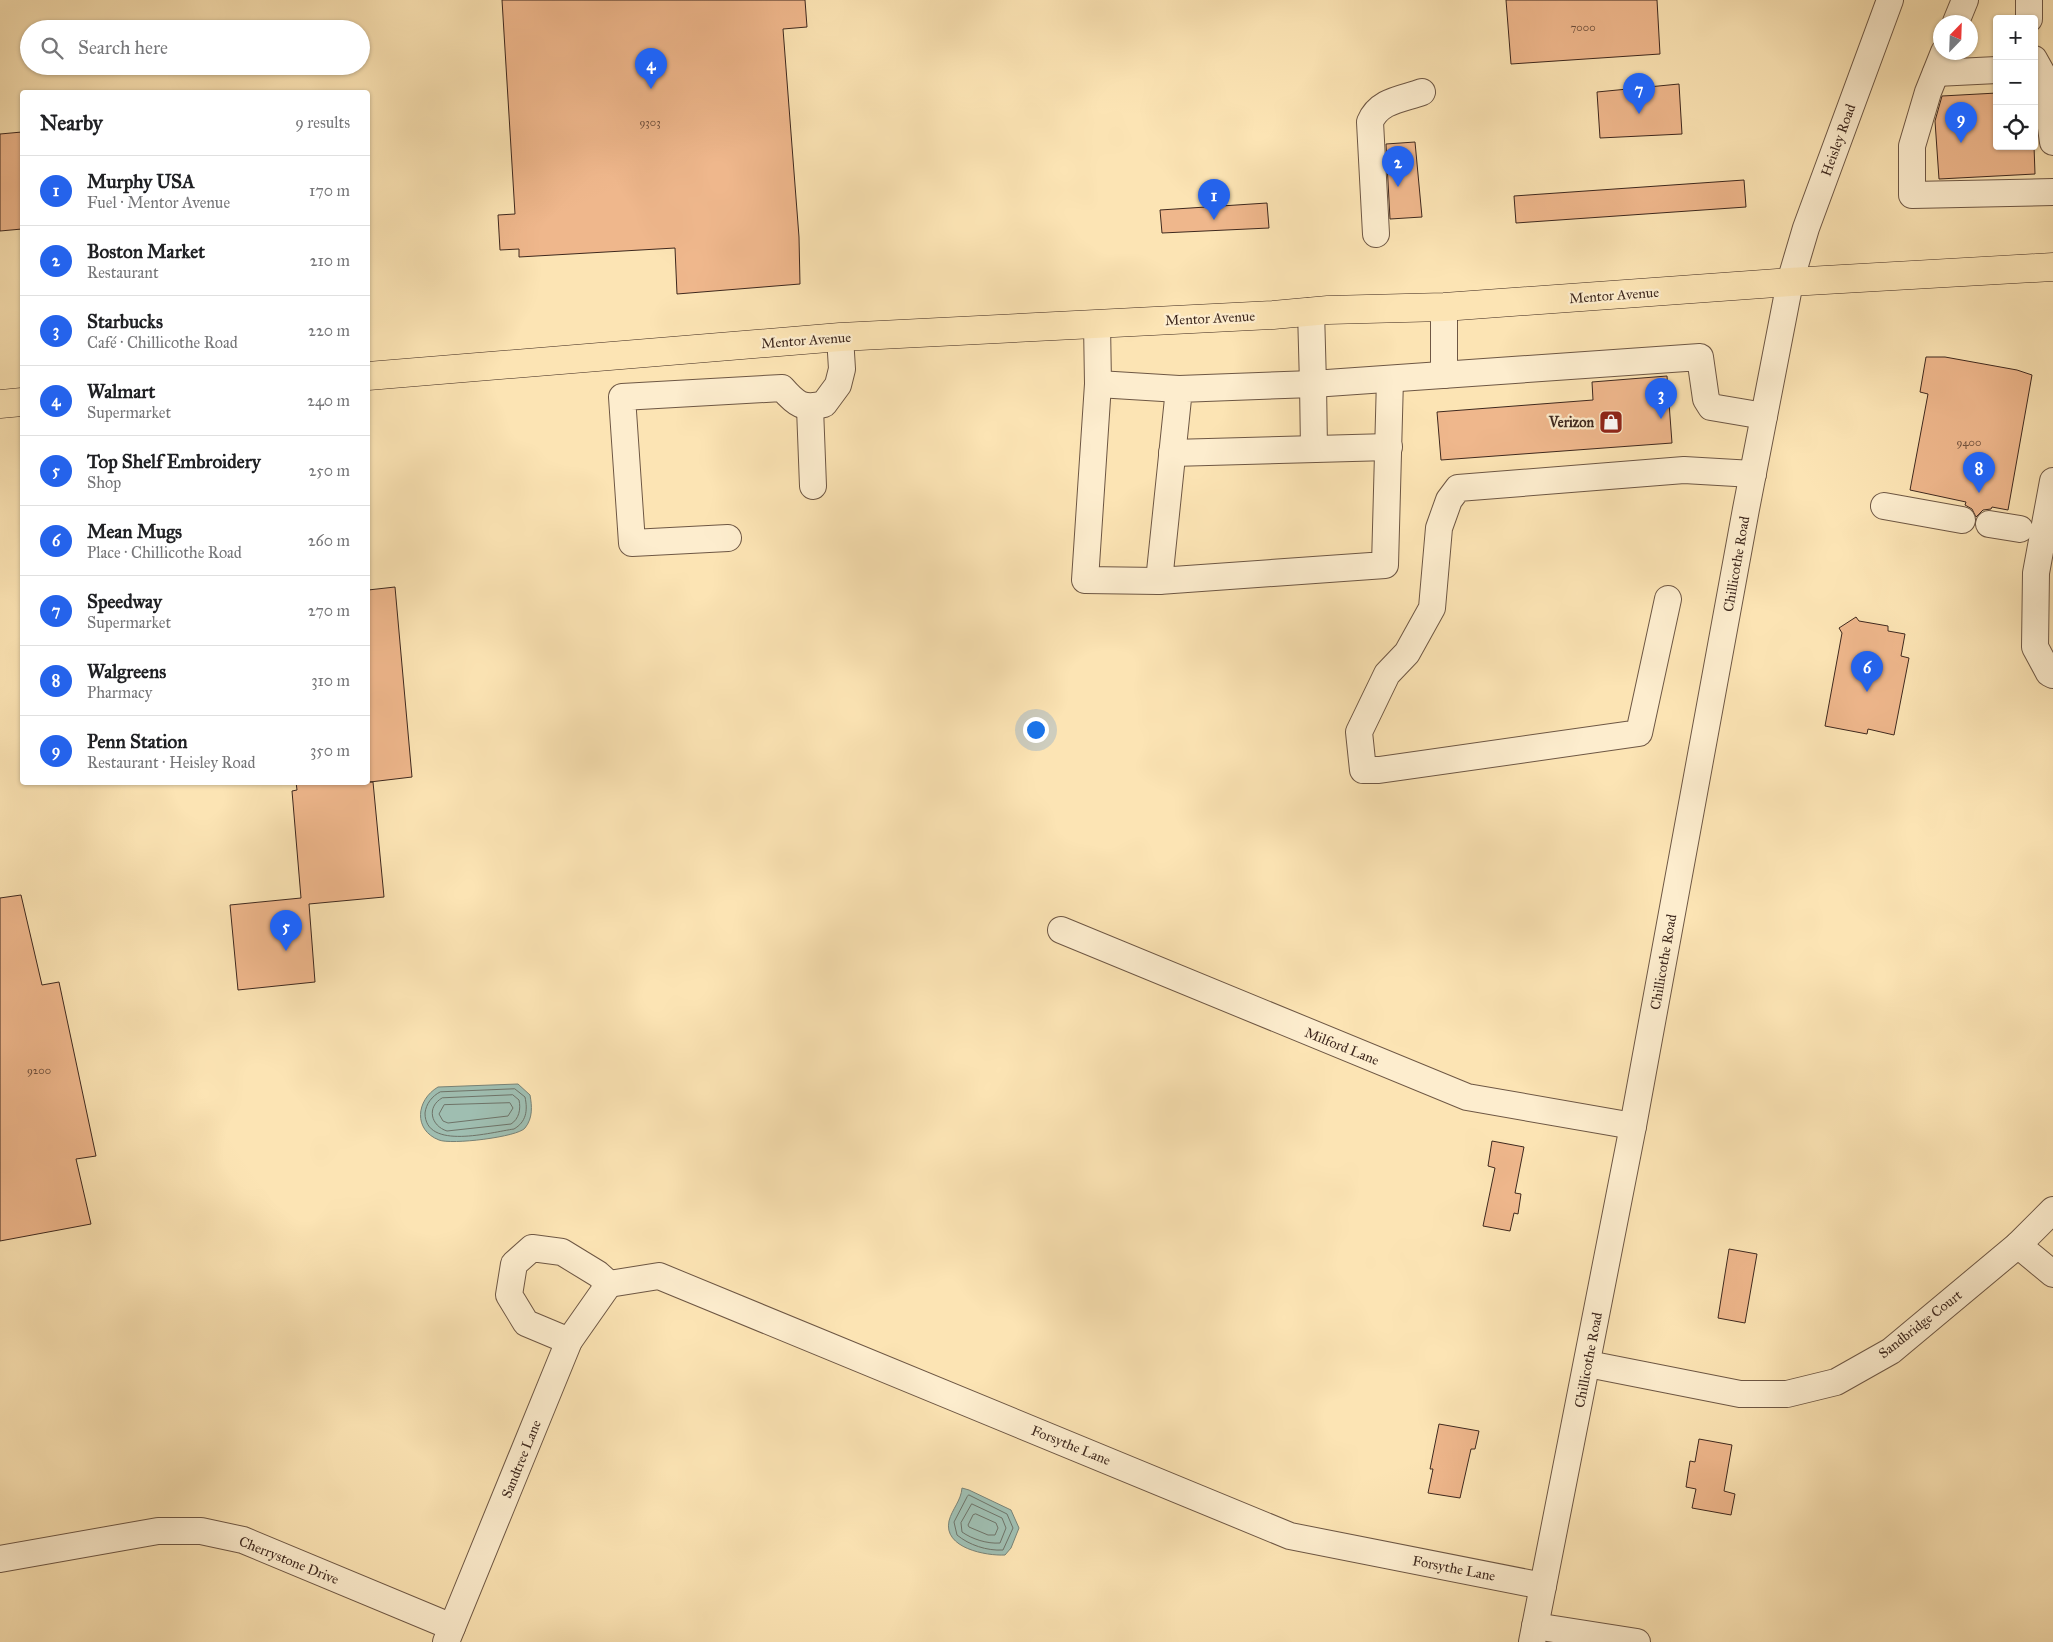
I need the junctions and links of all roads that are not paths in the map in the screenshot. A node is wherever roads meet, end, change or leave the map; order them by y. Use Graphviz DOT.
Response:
graph roads {
  1 [pos="1890,0"];
  2 [pos="1965,0"];
  3 [pos="2029,0"];
  4 [pos="1959,15"];
  5 [pos="2030,15"];
  6 [pos="1940,63"];
  7 [pos="2038,69"];
  8 [pos="1993,70"];
  9 [pos="1422,92"];
  10 [pos="2053,142"];
  11 [pos="2053,192"];
  12 [pos="1376,234"];
  13 [pos="2053,267"];
  14 [pos="1790,282"];
  15 [pos="1444,307"];
  16 [pos="1311,311"];
  17 [pos="1097,324"];
  18 [pos="840,337"];
  19 [pos="1444,375"];
  20 [pos="370,376"];
  21 [pos="1390,379"];
  22 [pos="1098,384"];
  23 [pos="1313,384"];
  24 [pos="1179,389"];
  25 [pos="20,402"];
  26 [pos="0,404"];
  27 [pos="810,408"];
  28 [pos="1764,416"];
  29 [pos="1389,447"];
  30 [pos="1314,449"];
  31 [pos="1172,453"];
  32 [pos="1753,474"];
  33 [pos="2053,481"];
  34 [pos="813,486"];
  35 [pos="1884,506"];
  36 [pos="1962,520"];
  37 [pos="1989,524"];
  38 [pos="2020,529"];
  39 [pos="728,538"];
  40 [pos="1159,581"];
  41 [pos="1668,600"];
  42 [pos="2053,675"];
  43 [pos="1061,930"];
  44 [pos="1633,1126"];
  45 [pos="2053,1210"];
  46 [pos="2018,1245"];
  47 [pos="2053,1274"];
  48 [pos="609,1284"];
  49 [pos="569,1341"];
  50 [pos="1588,1364"];
  51 [pos="0,1560"];
  52 [pos="1543,1586"];
  53 [pos="1534,1634"];
  54 [pos="449,1635"];
  55 [pos="1637,1642"];
  1 -- 14 [label="street, Heisley Road"];
  2 -- 4 [label="street"];
  3 -- 5 [label="street"];
  6 -- 8 [label="street"];
  6 -- 11 [label="street"];
  7 -- 10 [label="street"];
  9 -- 12 [label="street"];
  13 -- 14 [label="main road, Mentor Avenue"];
  14 -- 15 [label="main road, Mentor Avenue"];
  14 -- 28 [label="street, Chillicothe Road"];
  15 -- 16 [label="main road, Mentor Avenue"];
  15 -- 19 [label="street"];
  16 -- 17 [label="main road, Mentor Avenue"];
  16 -- 23 [label="street"];
  17 -- 18 [label="main road, Mentor Avenue"];
  17 -- 22 [label="street"];
  18 -- 20 [label="main road, Mentor Avenue"];
  18 -- 27 [label="street"];
  19 -- 21 [label="street"];
  19 -- 28 [label="street"];
  21 -- 23 [label="street"];
  21 -- 29 [label="street"];
  22 -- 24 [label="street"];
  22 -- 40 [label="street"];
  23 -- 24 [label="street"];
  23 -- 30 [label="street"];
  24 -- 31 [label="street"];
  25 -- 26 [label="main road"];
  27 -- 34 [label="street"];
  27 -- 39 [label="street"];
  28 -- 32 [label="street, Chillicothe Road"];
  29 -- 30 [label="street"];
  29 -- 40 [label="street"];
  30 -- 31 [label="street"];
  31 -- 40 [label="street"];
  32 -- 41 [label="street"];
  32 -- 44 [label="street, Chillicothe Road"];
  33 -- 42 [label="street"];
  35 -- 36 [label="street"];
  37 -- 38 [label="street"];
  43 -- 44 [label="street, Milford Lane"];
  44 -- 50 [label="street, Chillicothe Road"];
  45 -- 46 [label="street, Sandbridge Court"];
  46 -- 47 [label="street"];
  46 -- 50 [label="street, Sandbridge Court"];
  48 -- 49 [label="street, Sandtree Lane"];
  48 -- 49 [label="street"];
  48 -- 52 [label="street, Forsythe Lane"];
  49 -- 54 [label="street, Sandtree Lane"];
  50 -- 52 [label="street, Chillicothe Road"];
  51 -- 54 [label="street, Cherrystone Drive"];
  52 -- 53 [label="street, Chillicothe Road"];
  53 -- 55 [label="street"];
}
